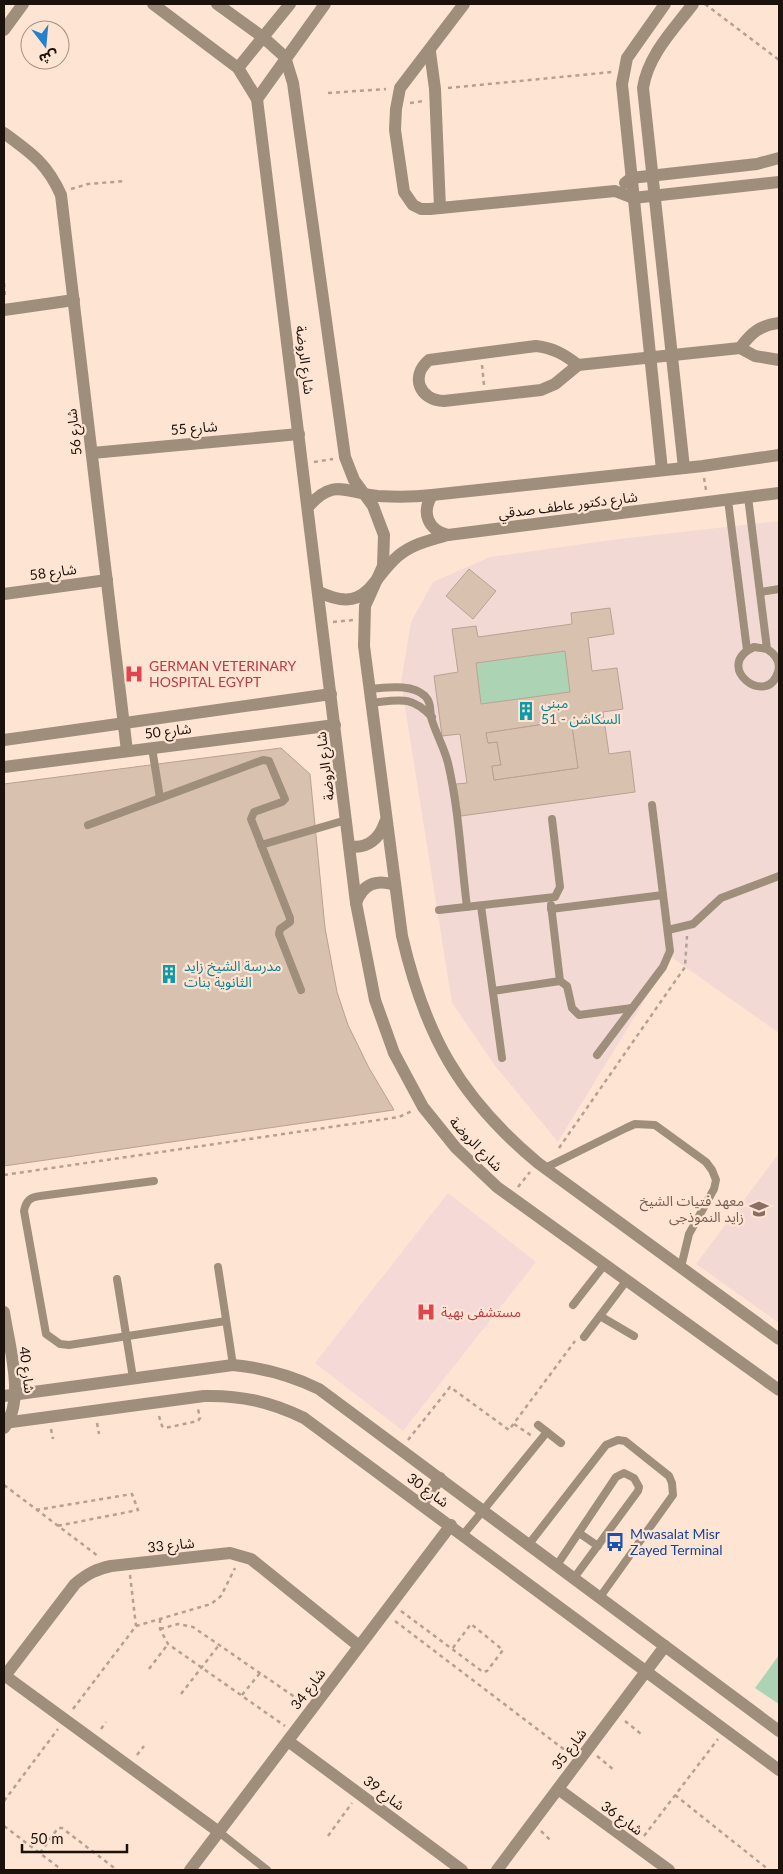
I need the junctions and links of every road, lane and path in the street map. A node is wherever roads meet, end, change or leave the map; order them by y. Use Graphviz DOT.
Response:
graph roads {
  1 [pos="23,4"];
  2 [pos="153,4"];
  3 [pos="216,4"];
  4 [pos="290,4"];
  5 [pos="325,4"];
  6 [pos="464,4"];
  7 [pos="664,4"];
  8 [pos="693,4"];
  9 [pos="705,4"];
  10 [pos="4,30"];
  11 [pos="264,38"];
  12 [pos="430,52"];
  13 [pos="285,57"];
  14 [pos="779,60"];
  15 [pos="238,68"];
  16 [pos="623,71"];
  17 [pos="400,88"];
  18 [pos="328,93"];
  19 [pos="435,94"];
  20 [pos="257,99"];
  21 [pos="397,106"];
  22 [pos="4,133"];
  23 [pos="779,158"];
  24 [pos="652,176"];
  25 [pos="630,178"];
  26 [pos="126,181"];
  27 [pos="779,182"];
  28 [pos="615,192"];
  29 [pos="61,195"];
  30 [pos="654,196"];
  31 [pos="633,198"];
  32 [pos="440,208"];
  33 [pos="74,300"];
  34 [pos="4,310"];
  35 [pos="779,323"];
  36 [pos="740,348"];
  37 [pos="481,352"];
  38 [pos="672,355"];
  39 [pos="650,358"];
  40 [pos="779,360"];
  41 [pos="578,365"];
  42 [pos="486,396"];
  43 [pos="300,434"];
  44 [pos="92,453"];
  45 [pos="779,455"];
  46 [pos="345,457"];
  47 [pos="303,464"];
  48 [pos="703,466"];
  49 [pos="684,468"];
  50 [pos="662,470"];
  51 [pos="779,493"];
  52 [pos="364,494"];
  53 [pos="432,496"];
  54 [pos="748,497"];
  55 [pos="728,500"];
  56 [pos="708,502"];
  57 [pos="308,507"];
  58 [pos="448,535"];
  59 [pos="107,580"];
  60 [pos="378,581"];
  61 [pos="779,589"];
  62 [pos="319,592"];
  63 [pos="760,592"];
  64 [pos="4,594"];
  65 [pos="364,620"];
  66 [pos="322,622"];
  67 [pos="767,648"];
  68 [pos="748,650"];
  69 [pos="369,689"];
  70 [pos="331,694"];
  71 [pos="371,703"];
  72 [pos="432,717"];
  73 [pos="124,723"];
  74 [pos="335,726"];
  75 [pos="4,740"];
  76 [pos="152,748"];
  77 [pos="127,751"];
  78 [pos="4,767"];
  79 [pos="160,798"];
  80 [pos="652,806"];
  81 [pos="552,819"];
  82 [pos="346,820"];
  83 [pos="385,822"];
  84 [pos="88,825"];
  85 [pos="261,845"];
  86 [pos="349,846"];
  87 [pos="779,876"];
  88 [pos="395,885"];
  89 [pos="663,895"];
  90 [pos="550,898"];
  91 [pos="356,903"];
  92 [pos="481,906"];
  93 [pos="467,907"];
  94 [pos="551,909"];
  95 [pos="439,910"];
  96 [pos="688,926"];
  97 [pos="668,930"];
  98 [pos="560,981"];
  99 [pos="301,990"];
  100 [pos="493,990"];
  101 [pos="632,1008"];
  102 [pos="597,1056"];
  103 [pos="502,1058"];
  104 [pos="423,1107"];
  105 [pos="541,1165"];
  106 [pos="4,1175"];
  107 [pos="154,1181"];
  108 [pos="510,1196"];
  109 [pos="605,1264"];
  110 [pos="218,1267"];
  111 [pos="681,1267"];
  112 [pos="117,1279"];
  113 [pos="627,1280"];
  114 [pos="573,1305"];
  115 [pos="4,1312"];
  116 [pos="600,1316"];
  117 [pos="226,1321"];
  118 [pos="126,1336"];
  119 [pos="634,1336"];
  120 [pos="584,1337"];
  121 [pos="779,1339"];
  122 [pos="233,1365"];
  123 [pos="133,1378"];
  124 [pos="779,1390"];
  125 [pos="10,1395"];
  126 [pos="196,1397"];
  127 [pos="156,1402"];
  128 [pos="5,1424"];
  129 [pos="514,1424"];
  130 [pos="538,1425"];
  131 [pos="547,1432"];
  132 [pos="539,1442"];
  133 [pos="562,1443"];
  134 [pos="401,1449"];
  135 [pos="440,1478"];
  136 [pos="4,1485"];
  137 [pos="422,1504"];
  138 [pos="36,1510"];
  139 [pos="483,1510"];
  140 [pos="57,1526"];
  141 [pos="451,1526"];
  142 [pos="579,1533"];
  143 [pos="463,1535"];
  144 [pos="529,1544"];
  145 [pos="598,1546"];
  146 [pos="241,1555"];
  147 [pos="129,1564"];
  148 [pos="557,1565"];
  149 [pos="111,1566"];
  150 [pos="574,1578"];
  151 [pos="600,1597"];
  152 [pos="388,1608"];
  153 [pos="160,1619"];
  154 [pos="136,1626"];
  155 [pos="160,1629"];
  156 [pos="168,1644"];
  157 [pos="219,1645"];
  158 [pos="360,1646"];
  159 [pos="665,1646"];
  160 [pos="452,1649"];
  161 [pos="201,1668"];
  162 [pos="149,1669"];
  163 [pos="646,1672"];
  164 [pos="260,1673"];
  165 [pos="4,1676"];
  166 [pos="181,1694"];
  167 [pos="242,1696"];
  168 [pos="312,1709"];
  169 [pos="615,1713"];
  170 [pos="64,1720"];
  171 [pos="724,1730"];
  172 [pos="779,1731"];
  173 [pos="641,1734"];
  174 [pos="291,1737"];
  175 [pos="588,1749"];
  176 [pos="579,1761"];
  177 [pos="614,1770"];
  178 [pos="779,1770"];
  179 [pos="558,1789"];
  180 [pos="359,1793"];
  181 [pos="675,1795"];
  182 [pos="4,1802"];
  183 [pos="4,1826"];
  184 [pos="219,1832"];
  185 [pos="328,1836"];
  186 [pos="636,1846"];
  187 [pos="40,1853"];
  188 [pos="111,1869"];
  189 [pos="62,1870"];
  190 [pos="116,1870"];
  191 [pos="190,1870"];
  192 [pos="267,1870"];
  193 [pos="462,1870"];
  194 [pos="497,1870"];
  195 [pos="669,1870"];
  196 [pos="769,1870"];
  1 -- 10 [label="street"];
  2 -- 15 [label="street, شارع الروضة"];
  3 -- 11 [label="street"];
  4 -- 11 [label="street"];
  5 -- 13 [label="street"];
  6 -- 12 [label="street"];
  7 -- 16 [label="street"];
  8 -- 24 [label="street"];
  9 -- 14 [label="path"];
  11 -- 13 [label="street"];
  11 -- 15 [label="street"];
  12 -- 17 [label="street"];
  12 -- 19 [label="street"];
  13 -- 20 [label="street"];
  13 -- 46 [label="street, شارع الروضة"];
  15 -- 20 [label="street, شارع الروضة"];
  16 -- 19 [label="path"];
  16 -- 25 [label="street"];
  17 -- 18 [label="path"];
  17 -- 21 [label="street"];
  19 -- 21 [label="path"];
  19 -- 32 [label="street"];
  20 -- 43 [label="street, شارع الروضة"];
  21 -- 32 [label="street"];
  22 -- 29 [label="street, شارع 56"];
  23 -- 24 [label="street"];
  24 -- 25 [label="street"];
  24 -- 30 [label="street"];
  25 -- 28 [label="street"];
  25 -- 31 [label="street"];
  26 -- 29 [label="path"];
  27 -- 30 [label="street"];
  28 -- 31 [label="street"];
  28 -- 32 [label="street"];
  29 -- 33 [label="street, شارع 56"];
  30 -- 31 [label="street"];
  30 -- 38 [label="street"];
  31 -- 39 [label="street"];
  33 -- 34 [label="street"];
  33 -- 44 [label="street, شارع 56"];
  35 -- 36 [label="street"];
  36 -- 38 [label="street"];
  36 -- 40 [label="street"];
  37 -- 41 [label="street"];
  37 -- 42 [label="path"];
  37 -- 42 [label="street"];
  38 -- 39 [label="street"];
  38 -- 49 [label="street"];
  39 -- 41 [label="street"];
  39 -- 50 [label="street"];
  41 -- 42 [label="street"];
  43 -- 44 [label="street, شارع 55"];
  43 -- 47 [label="street, شارع الروضة"];
  44 -- 59 [label="street, شارع 56"];
  45 -- 48 [label="street, شارع دكتور عاطف صدقي"];
  46 -- 47 [label="path"];
  46 -- 52 [label="street, شارع الروضة"];
  47 -- 57 [label="street, شارع الروضة"];
  48 -- 49 [label="street, شارع دكتور عاطف صدقي"];
  48 -- 56 [label="path"];
  49 -- 50 [label="street, شارع دكتور عاطف صدقي"];
  50 -- 53 [label="street, شارع دكتور عاطف صدقي"];
  51 -- 54 [label="street, شارع دكتور عاطف صدقي"];
  52 -- 53 [label="street, شارع دكتور عاطف صدقي"];
  52 -- 57 [label="street"];
  52 -- 60 [label="street, شارع الروضة"];
  53 -- 58 [label="street"];
  54 -- 55 [label="street, شارع دكتور عاطف صدقي"];
  54 -- 63 [label="lane"];
  55 -- 56 [label="street, شارع دكتور عاطف صدقي"];
  55 -- 68 [label="lane"];
  56 -- 58 [label="street, شارع دكتور عاطف صدقي"];
  57 -- 62 [label="street, شارع الروضة"];
  58 -- 60 [label="street, شارع دكتور عاطف صدقي"];
  59 -- 64 [label="street, شارع 58"];
  59 -- 73 [label="street, شارع 56"];
  60 -- 62 [label="street"];
  60 -- 65 [label="street, شارع الروضة"];
  61 -- 63 [label="lane"];
  62 -- 66 [label="street, شارع الروضة"];
  63 -- 67 [label="lane"];
  65 -- 66 [label="path"];
  65 -- 69 [label="street, شارع الروضة"];
  66 -- 70 [label="street, شارع الروضة"];
  67 -- 68 [label="lane"];
  67 -- 68 [label="lane"];
  69 -- 71 [label="street, شارع الروضة"];
  69 -- 72 [label="lane"];
  70 -- 73 [label="street, شارع 50"];
  70 -- 74 [label="street, شارع الروضة"];
  71 -- 72 [label="lane"];
  71 -- 83 [label="street, شارع الروضة"];
  72 -- 93 [label="lane"];
  73 -- 75 [label="street, شارع 50"];
  73 -- 77 [label="street, شارع 56"];
  74 -- 76 [label="street, شارع 50"];
  74 -- 82 [label="street, شارع الروضة"];
  76 -- 77 [label="street, شارع 50"];
  76 -- 79 [label="lane"];
  77 -- 78 [label="street, شارع 50"];
  79 -- 84 [label="lane"];
  79 -- 85 [label="lane"];
  80 -- 89 [label="lane"];
  81 -- 90 [label="lane"];
  82 -- 85 [label="lane"];
  82 -- 86 [label="street, شارع الروضة"];
  83 -- 86 [label="street"];
  83 -- 88 [label="street, شارع الروضة"];
  85 -- 99 [label="lane"];
  86 -- 91 [label="street, شارع الروضة"];
  87 -- 96 [label="lane"];
  88 -- 91 [label="street"];
  88 -- 105 [label="street, شارع الروضة"];
  89 -- 94 [label="lane"];
  89 -- 97 [label="lane"];
  90 -- 92 [label="lane"];
  90 -- 94 [label="lane"];
  91 -- 104 [label="street, شارع الروضة"];
  92 -- 93 [label="lane"];
  92 -- 100 [label="lane"];
  93 -- 95 [label="lane"];
  94 -- 98 [label="lane"];
  96 -- 97 [label="lane"];
  96 -- 105 [label="path"];
  97 -- 101 [label="lane"];
  98 -- 100 [label="lane"];
  98 -- 101 [label="lane"];
  100 -- 103 [label="lane"];
  101 -- 102 [label="lane"];
  104 -- 106 [label="path"];
  104 -- 108 [label="street, شارع الروضة"];
  105 -- 108 [label="path"];
  105 -- 111 [label="street, شارع الروضة"];
  105 -- 111 [label="lane"];
  107 -- 118 [label="lane"];
  108 -- 109 [label="street, شارع الروضة"];
  109 -- 113 [label="street, شارع الروضة"];
  109 -- 114 [label="lane"];
  110 -- 117 [label="lane"];
  111 -- 121 [label="street, شارع الروضة"];
  112 -- 118 [label="lane"];
  113 -- 116 [label="lane"];
  113 -- 124 [label="street, شارع الروضة"];
  115 -- 125 [label="street, شارع 40"];
  116 -- 119 [label="lane"];
  116 -- 120 [label="lane"];
  117 -- 118 [label="lane"];
  117 -- 122 [label="lane"];
  118 -- 123 [label="lane"];
  120 -- 129 [label="path"];
  122 -- 123 [label="street, شارع 30"];
  122 -- 134 [label="street, شارع 30"];
  123 -- 125 [label="street, شارع 30"];
  125 -- 128 [label="street, شارع 40"];
  126 -- 127 [label="street, شارع 30"];
  126 -- 127 [label="path"];
  126 -- 137 [label="street, شارع 30"];
  127 -- 128 [label="street, شارع 30"];
  129 -- 132 [label="path"];
  129 -- 134 [label="path"];
  130 -- 131 [label="lane"];
  131 -- 132 [label="lane"];
  131 -- 133 [label="lane"];
  132 -- 139 [label="lane"];
  134 -- 135 [label="street, شارع 30"];
  135 -- 137 [label="street"];
  135 -- 139 [label="street, شارع 30"];
  136 -- 138 [label="path"];
  137 -- 141 [label="street, شارع 30"];
  138 -- 140 [label="path"];
  138 -- 140 [label="path"];
  139 -- 143 [label="lane"];
  139 -- 144 [label="street, شارع 30"];
  140 -- 149 [label="path"];
  141 -- 143 [label="street, شارع 30"];
  141 -- 152 [label="street, شارع 34"];
  142 -- 145 [label="lane"];
  142 -- 145 [label="lane"];
  142 -- 148 [label="lane"];
  143 -- 163 [label="street, شارع 30"];
  144 -- 148 [label="street, شارع 30"];
  144 -- 151 [label="lane"];
  145 -- 150 [label="lane"];
  146 -- 147 [label="street, شارع 33"];
  146 -- 153 [label="path"];
  146 -- 158 [label="street"];
  147 -- 149 [label="street, شارع 33"];
  147 -- 154 [label="path"];
  148 -- 150 [label="street, شارع 30"];
  149 -- 165 [label="street, شارع 33"];
  150 -- 151 [label="street, شارع 30"];
  151 -- 159 [label="street, شارع 30"];
  152 -- 158 [label="street, شارع 34"];
  152 -- 160 [label="path"];
  152 -- 176 [label="path"];
  153 -- 154 [label="path"];
  153 -- 155 [label="path"];
  154 -- 170 [label="path"];
  155 -- 156 [label="path"];
  155 -- 157 [label="path"];
  156 -- 161 [label="path"];
  156 -- 162 [label="path"];
  157 -- 161 [label="path"];
  157 -- 164 [label="path"];
  158 -- 168 [label="street, شارع 34"];
  159 -- 163 [label="street, شارع 35"];
  159 -- 172 [label="street, شارع 30"];
  160 -- 160 [label="path"];
  161 -- 166 [label="path"];
  161 -- 167 [label="path"];
  163 -- 169 [label="street, شارع 35"];
  163 -- 171 [label="street, شارع 30"];
  164 -- 167 [label="path"];
  164 -- 168 [label="path"];
  165 -- 170 [label="street, شارع 33"];
  167 -- 174 [label="path"];
  168 -- 174 [label="street, شارع 34"];
  169 -- 173 [label="path"];
  169 -- 175 [label="street, شارع 35"];
  170 -- 182 [label="path"];
  170 -- 184 [label="street, شارع 33"];
  171 -- 178 [label="street, شارع 30"];
  171 -- 181 [label="path"];
  174 -- 180 [label="street, شارع 39"];
  174 -- 184 [label="street, شارع 34"];
  175 -- 176 [label="street, شارع 35"];
  175 -- 177 [label="path"];
  176 -- 179 [label="street, شارع 35"];
  179 -- 186 [label="street, شارع 36"];
  179 -- 194 [label="street, شارع 35"];
  180 -- 185 [label="path"];
  180 -- 193 [label="street, شارع 39"];
  181 -- 186 [label="path"];
  181 -- 196 [label="path"];
  183 -- 187 [label="path"];
  184 -- 191 [label="street, شارع 34"];
  184 -- 192 [label="lane"];
  186 -- 195 [label="street, شارع 36"];
  187 -- 188 [label="path"];
  187 -- 189 [label="path"];
  188 -- 190 [label="path"];
}
